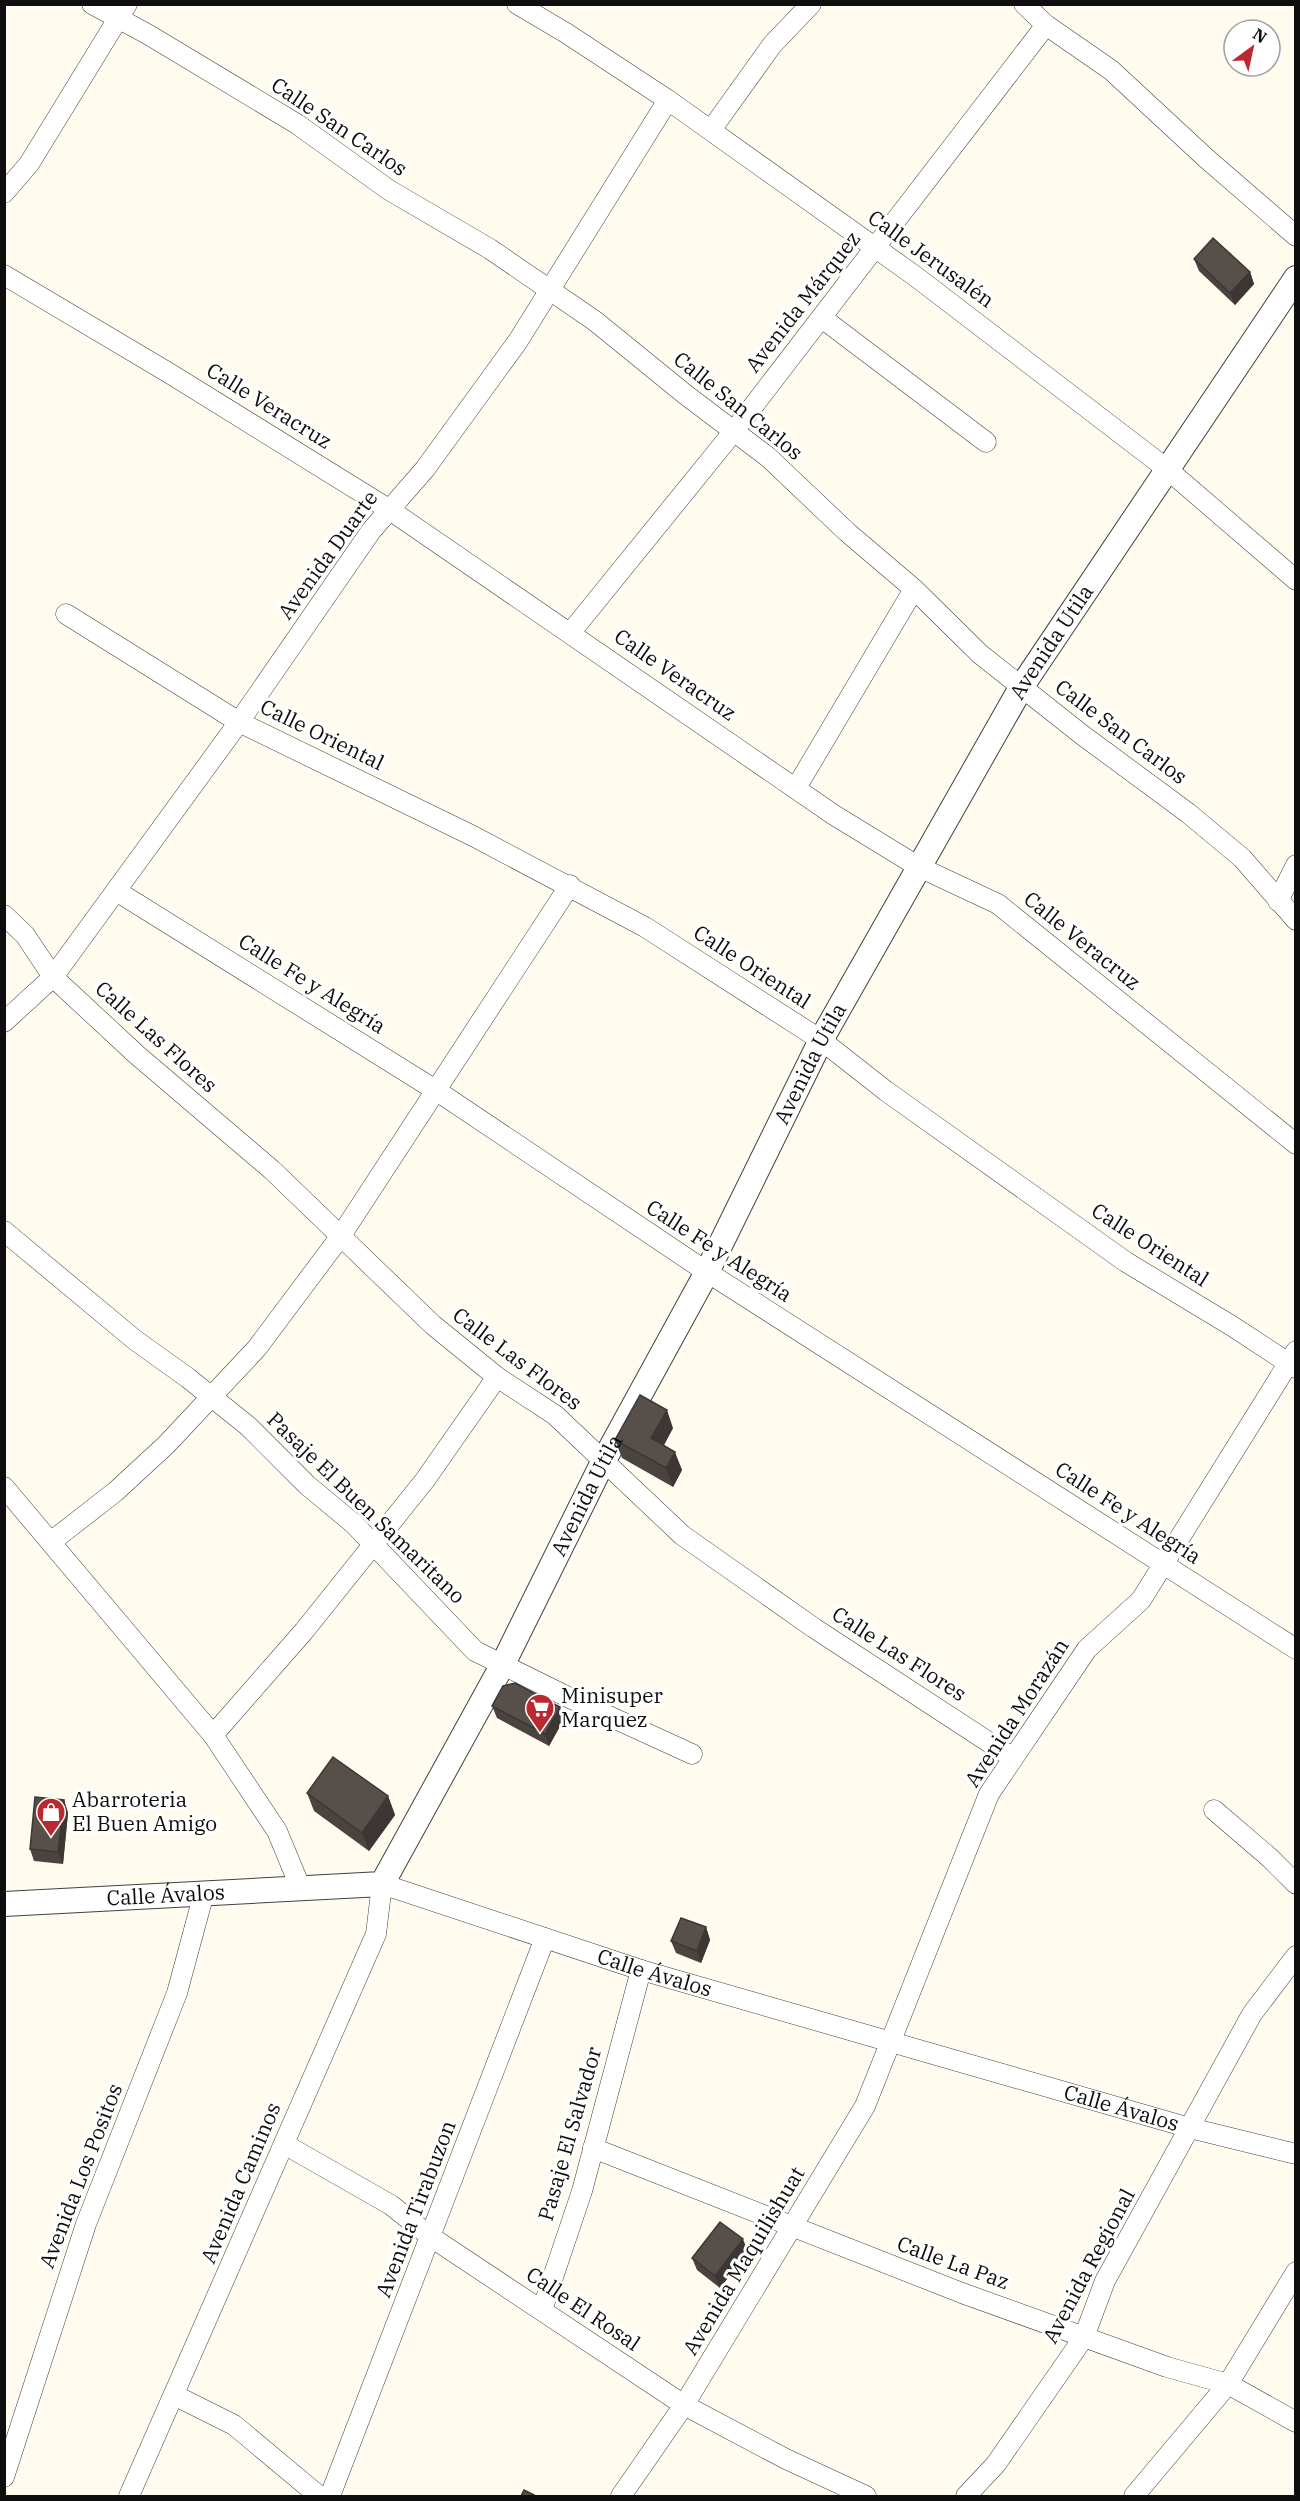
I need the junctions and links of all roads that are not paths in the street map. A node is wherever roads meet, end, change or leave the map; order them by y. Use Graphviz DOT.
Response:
graph roads {
  1 [pos="92,4"];
  2 [pos="517,4"];
  3 [pos="811,4"];
  4 [pos="1024,4"];
  5 [pos="122,11"];
  6 [pos="542,11"];
  7 [pos="1046,25"];
  8 [pos="668,100"];
  9 [pos="711,130"];
  10 [pos="4,193"];
  11 [pos="1296,236"];
  12 [pos="875,248"];
  13 [pos="4,275"];
  14 [pos="1296,279"];
  15 [pos="549,290"];
  16 [pos="822,318"];
  17 [pos="734,431"];
  18 [pos="986,442"];
  19 [pos="1167,469"];
  20 [pos="390,510"];
  21 [pos="1296,580"];
  22 [pos="914,589"];
  23 [pos="66,614"];
  24 [pos="571,632"];
  25 [pos="1022,686"];
  26 [pos="239,722"];
  27 [pos="796,788"];
  28 [pos="1296,865"];
  29 [pos="920,867"];
  30 [pos="570,885"];
  31 [pos="117,892"];
  32 [pos="1278,901"];
  33 [pos="4,915"];
  34 [pos="1296,920"];
  35 [pos="53,977"];
  36 [pos="4,1022"];
  37 [pos="821,1040"];
  38 [pos="437,1090"];
  39 [pos="1296,1144"];
  40 [pos="4,1231"];
  41 [pos="340,1237"];
  42 [pos="706,1272"];
  43 [pos="1293,1361"];
  44 [pos="497,1377"];
  45 [pos="210,1396"];
  46 [pos="603,1462"];
  47 [pos="4,1487"];
  48 [pos="52,1541"];
  49 [pos="373,1544"];
  50 [pos="1164,1564"];
  51 [pos="1296,1648"];
  52 [pos="503,1664"];
  53 [pos="213,1735"];
  54 [pos="692,1754"];
  55 [pos="1013,1758"];
  56 [pos="1214,1810"];
  57 [pos="382,1884"];
  58 [pos="1296,1884"];
  59 [pos="301,1888"];
  60 [pos="204,1893"];
  61 [pos="4,1904"];
  62 [pos="544,1938"];
  63 [pos="1296,1956"];
  64 [pos="641,1970"];
  65 [pos="891,2042"];
  66 [pos="1190,2128"];
  67 [pos="284,2144"];
  68 [pos="593,2148"];
  69 [pos="1296,2154"];
  70 [pos="792,2228"];
  71 [pos="431,2237"];
  72 [pos="1296,2272"];
  73 [pos="542,2310"];
  74 [pos="1084,2337"];
  75 [pos="1228,2384"];
  76 [pos="174,2395"];
  77 [pos="684,2405"];
  78 [pos="1296,2422"];
  79 [pos="4,2477"];
  80 [pos="129,2496"];
  81 [pos="319,2496"];
  82 [pos="330,2496"];
  83 [pos="621,2496"];
  84 [pos="866,2496"];
  85 [pos="966,2496"];
  86 [pos="1134,2496"];
  1 -- 5 [label="street, Calle San Carlos"];
  2 -- 6 [label="street, Calle Jerusalén"];
  3 -- 9 [label="street"];
  4 -- 7 [label="street"];
  5 -- 10 [label="street"];
  5 -- 15 [label="street, Calle San Carlos"];
  6 -- 8 [label="street, Calle Jerusalén"];
  7 -- 11 [label="street"];
  7 -- 12 [label="street, Avenida Márquez"];
  8 -- 9 [label="street, Calle Jerusalén"];
  8 -- 15 [label="street, Avenida Duarte"];
  9 -- 12 [label="street, Calle Jerusalén"];
  12 -- 16 [label="street, Avenida Márquez"];
  12 -- 19 [label="street, Calle Jerusalén"];
  13 -- 20 [label="street, Calle Veracruz"];
  14 -- 19 [label="street, Avenida Utila"];
  15 -- 17 [label="street, Calle San Carlos"];
  15 -- 20 [label="street, Avenida Duarte"];
  16 -- 17 [label="street, Avenida Márquez"];
  16 -- 18 [label="street"];
  17 -- 22 [label="street, Calle San Carlos"];
  17 -- 24 [label="street, Avenida Márquez"];
  19 -- 21 [label="street, Calle Jerusalén"];
  19 -- 25 [label="street, Avenida Utila"];
  20 -- 24 [label="street, Calle Veracruz"];
  20 -- 26 [label="street, Avenida Duarte"];
  22 -- 25 [label="street, Calle San Carlos"];
  22 -- 27 [label="street"];
  23 -- 26 [label="street, Calle Oriental"];
  24 -- 27 [label="street, Calle Veracruz"];
  25 -- 29 [label="street, Avenida Utila"];
  25 -- 32 [label="street, Calle San Carlos"];
  26 -- 30 [label="street, Calle Oriental"];
  26 -- 31 [label="street, Avenida Duarte"];
  27 -- 29 [label="street, Calle Veracruz"];
  28 -- 32 [label="street"];
  29 -- 37 [label="street, Avenida Utila"];
  29 -- 39 [label="street, Calle Veracruz"];
  30 -- 37 [label="street, Calle Oriental"];
  30 -- 38 [label="street"];
  31 -- 35 [label="street, Avenida Duarte"];
  31 -- 38 [label="street, Calle Fe y Alegría"];
  32 -- 34 [label="street, Calle San Carlos"];
  33 -- 35 [label="street, Calle Las Flores"];
  35 -- 36 [label="street, Avenida Duarte"];
  35 -- 41 [label="street, Calle Las Flores"];
  37 -- 42 [label="street, Avenida Utila"];
  37 -- 43 [label="street, Calle Oriental"];
  38 -- 41 [label="street"];
  38 -- 42 [label="street, Calle Fe y Alegría"];
  40 -- 45 [label="street, Pasaje El Buen Samaritano"];
  41 -- 44 [label="street, Calle Las Flores"];
  41 -- 45 [label="street"];
  42 -- 46 [label="street, Avenida Utila"];
  42 -- 50 [label="street, Calle Fe y Alegría"];
  43 -- 50 [label="street, Avenida Morazán"];
  44 -- 46 [label="street, Calle Las Flores"];
  44 -- 49 [label="street"];
  45 -- 48 [label="street"];
  45 -- 49 [label="street, Pasaje El Buen Samaritano"];
  46 -- 52 [label="street, Avenida Utila"];
  46 -- 55 [label="street, Calle Las Flores"];
  47 -- 48 [label="street"];
  48 -- 53 [label="street"];
  49 -- 52 [label="street, Pasaje El Buen Samaritano"];
  49 -- 53 [label="street"];
  50 -- 51 [label="street, Calle Fe y Alegría"];
  50 -- 55 [label="street, Avenida Morazán"];
  52 -- 54 [label="street, Pasaje El Buen Samaritano"];
  52 -- 57 [label="street, Avenida Utila"];
  53 -- 59 [label="street"];
  55 -- 65 [label="street, Avenida Morazán"];
  56 -- 58 [label="street"];
  57 -- 59 [label="street, Calle Ávalos"];
  57 -- 62 [label="street, Calle Ávalos"];
  57 -- 67 [label="street, Avenida Caminos"];
  59 -- 60 [label="street, Calle Ávalos"];
  60 -- 61 [label="street, Calle Ávalos"];
  60 -- 79 [label="street, Avenida Los Positos"];
  62 -- 64 [label="street, Calle Ávalos"];
  62 -- 71 [label="street, Avenida Tirabuzon"];
  63 -- 66 [label="street, Avenida Regional"];
  64 -- 65 [label="street, Calle Ávalos"];
  64 -- 68 [label="street, Pasaje El Salvador"];
  65 -- 66 [label="street, Calle Ávalos"];
  65 -- 70 [label="street, Avenida Maquilishuat"];
  66 -- 69 [label="street, Calle Ávalos"];
  66 -- 74 [label="street, Avenida Regional"];
  67 -- 71 [label="street, Calle El Rosal"];
  67 -- 76 [label="street, Avenida Caminos"];
  68 -- 70 [label="street, Calle La Paz"];
  68 -- 73 [label="street, Pasaje El Salvador"];
  70 -- 74 [label="street, Calle La Paz"];
  70 -- 77 [label="street, Avenida Maquilishuat"];
  71 -- 73 [label="street, Calle El Rosal"];
  71 -- 82 [label="street, Avenida Tirabuzon"];
  72 -- 75 [label="street"];
  73 -- 77 [label="street, Calle El Rosal"];
  74 -- 75 [label="street, Calle La Paz"];
  74 -- 85 [label="street, Avenida Regional"];
  75 -- 78 [label="street, Calle La Paz"];
  75 -- 86 [label="street"];
  76 -- 80 [label="street, Avenida Caminos"];
  76 -- 81 [label="street"];
  77 -- 83 [label="street, Avenida Maquilishuat"];
  77 -- 84 [label="street, Calle El Rosal"];
}
